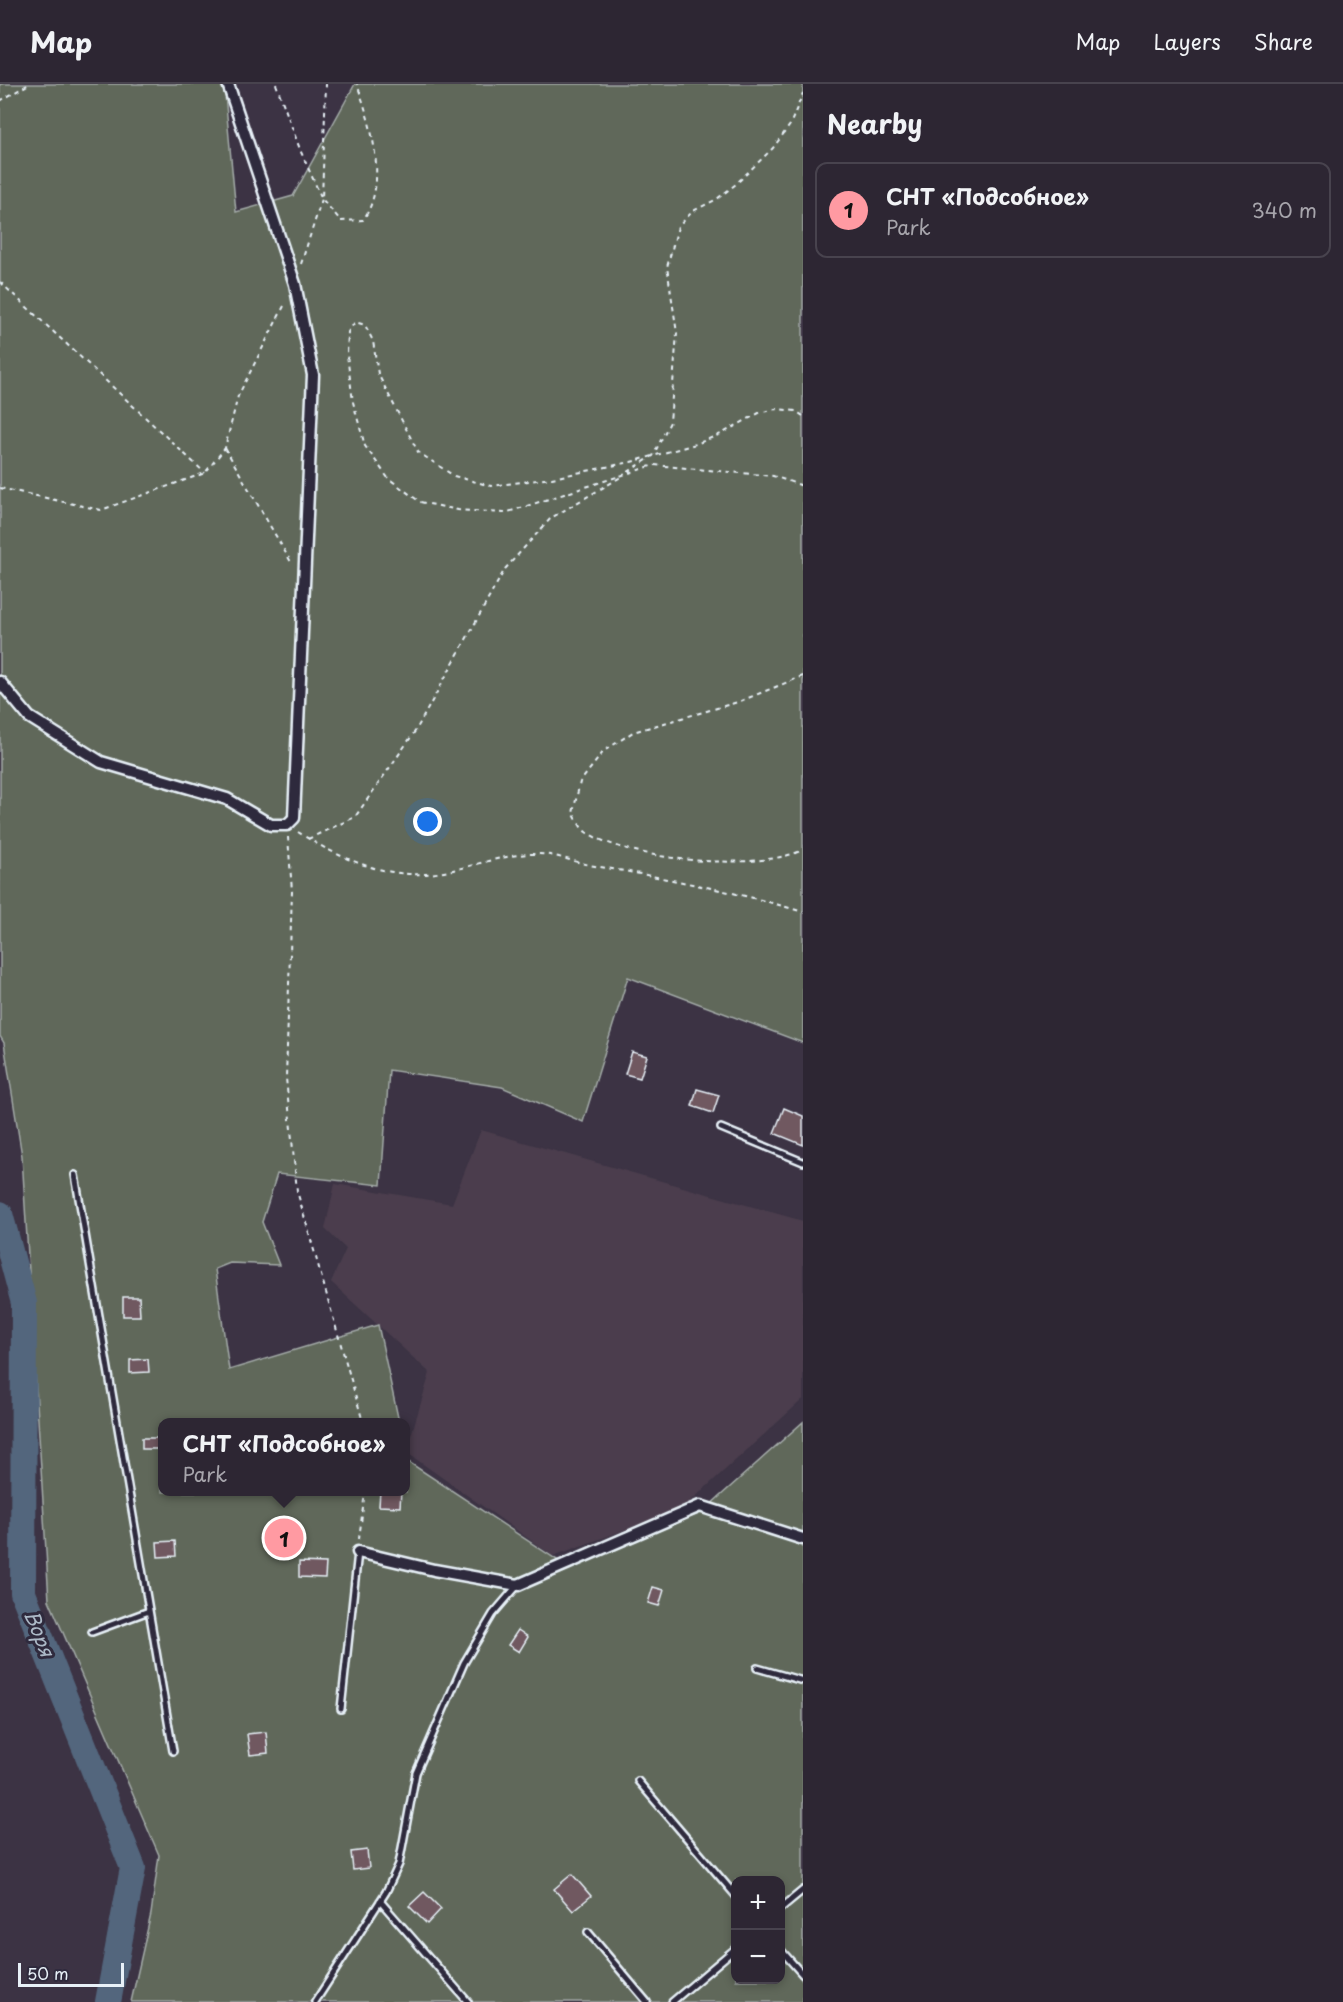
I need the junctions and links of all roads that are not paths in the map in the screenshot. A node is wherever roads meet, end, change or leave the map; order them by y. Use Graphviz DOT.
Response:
graph roads {
  1 [pos="228,84"];
  2 [pos="0,682"];
  3 [pos="721,1128"];
  4 [pos="803,1162"];
  5 [pos="75,1175"];
  6 [pos="803,1539"];
  7 [pos="358,1552"];
  8 [pos="518,1585"];
  9 [pos="149,1611"];
  10 [pos="92,1632"];
  11 [pos="757,1668"];
  12 [pos="803,1681"];
  13 [pos="341,1709"];
  14 [pos="173,1751"];
  15 [pos="638,1781"];
  16 [pos="803,1890"];
  17 [pos="731,1891"];
  18 [pos="380,1901"];
  19 [pos="785,1906"];
  20 [pos="588,1932"];
  21 [pos="731,1951"];
  22 [pos="785,1955"];
  23 [pos="803,1975"];
  24 [pos="315,2002"];
  25 [pos="468,2002"];
  26 [pos="647,2002"];
  27 [pos="672,2002"];
  1 -- 2 [label="street"];
  3 -- 4 [label="lane"];
  5 -- 9 [label="lane"];
  6 -- 8 [label="street"];
  7 -- 8 [label="street"];
  7 -- 13 [label="lane"];
  8 -- 18 [label="lane"];
  9 -- 10 [label="lane"];
  9 -- 14 [label="lane"];
  11 -- 12 [label="lane"];
  15 -- 17 [label="lane"];
  16 -- 19 [label="lane"];
  18 -- 24 [label="lane"];
  18 -- 25 [label="lane"];
  20 -- 26 [label="lane"];
  21 -- 27 [label="lane"];
  22 -- 23 [label="lane"];
}
